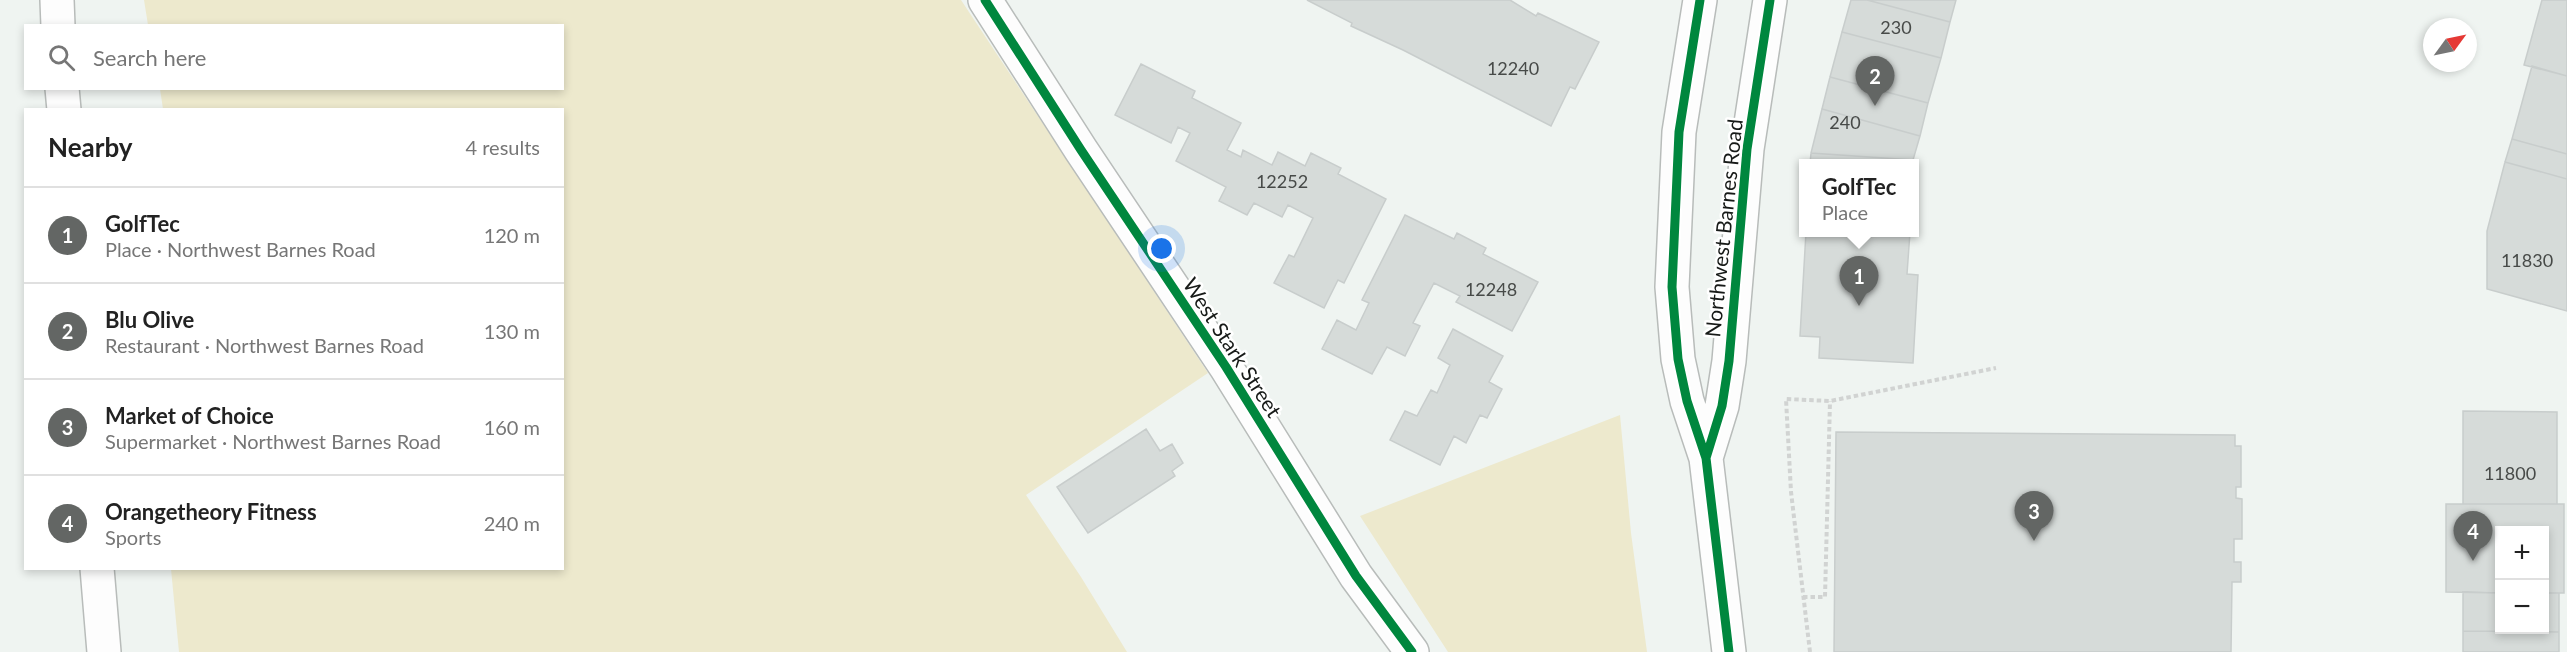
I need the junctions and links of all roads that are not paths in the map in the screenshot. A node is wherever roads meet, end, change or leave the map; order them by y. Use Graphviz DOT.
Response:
graph roads {
  1 [pos="57,0"];
  2 [pos="985,0"];
  3 [pos="1700,0"];
  4 [pos="1770,0"];
  5 [pos="58,24"];
  6 [pos="63,90"];
  7 [pos="64,108"];
  8 [pos="1706,458"];
  9 [pos="98,570"];
  10 [pos="104,652"];
  11 [pos="1412,652"];
  12 [pos="1729,652"];
  1 -- 5 [label="main road"];
  2 -- 11 [label="main road, West Stark Street"];
  3 -- 8 [label="main road, Northwest Barnes Road"];
  4 -- 8 [label="main road, Northwest Barnes Road"];
  6 -- 7 [label="main road"];
  8 -- 12 [label="main road, Northwest Barnes Road"];
  9 -- 10 [label="main road"];
}
